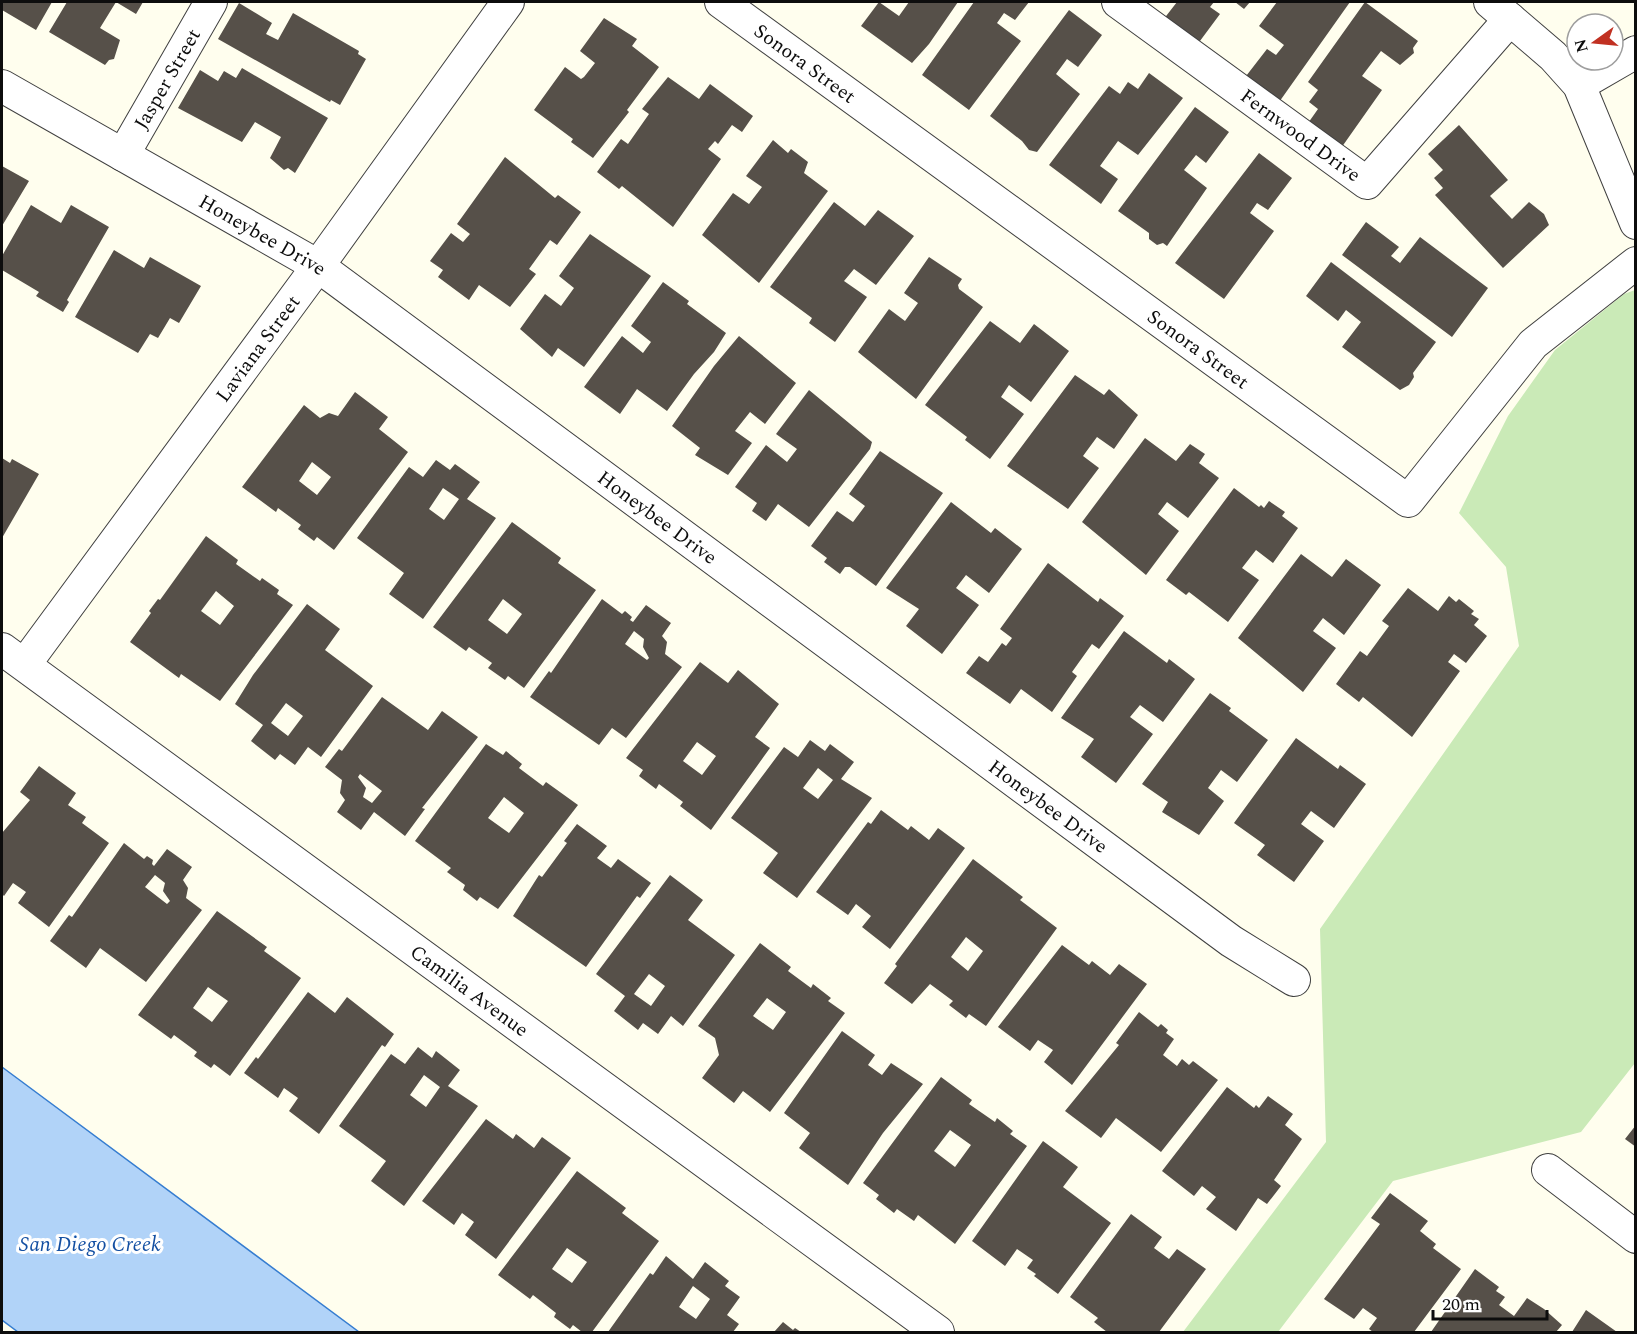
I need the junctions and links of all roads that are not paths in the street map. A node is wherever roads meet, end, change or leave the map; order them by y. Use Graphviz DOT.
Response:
graph roads {
  1 [pos="211,2"];
  2 [pos="508,2"];
  3 [pos="721,2"];
  4 [pos="1118,2"];
  5 [pos="1500,10"];
  6 [pos="1635,52"];
  7 [pos="2,86"];
  8 [pos="1579,86"];
  9 [pos="123,154"];
  10 [pos="1635,223"];
  11 [pos="1635,263"];
  12 [pos="318,266"];
  13 [pos="14,656"];
  14 [pos="1294,980"];
  15 [pos="1548,1170"];
  16 [pos="1635,1237"];
  17 [pos="938,1332"];
  1 -- 9 [label="street, Jasper Street"];
  2 -- 12 [label="street, Laviana Street"];
  3 -- 11 [label="street, Sonora Street"];
  4 -- 5 [label="street, Fernwood Drive"];
  5 -- 8 [label="street"];
  6 -- 8 [label="street"];
  7 -- 9 [label="street, Honeybee Drive"];
  8 -- 10 [label="street"];
  9 -- 12 [label="street, Honeybee Drive"];
  12 -- 13 [label="street, Laviana Street"];
  12 -- 14 [label="street, Honeybee Drive"];
  13 -- 17 [label="street, Camilia Avenue"];
  15 -- 16 [label="street"];
}
